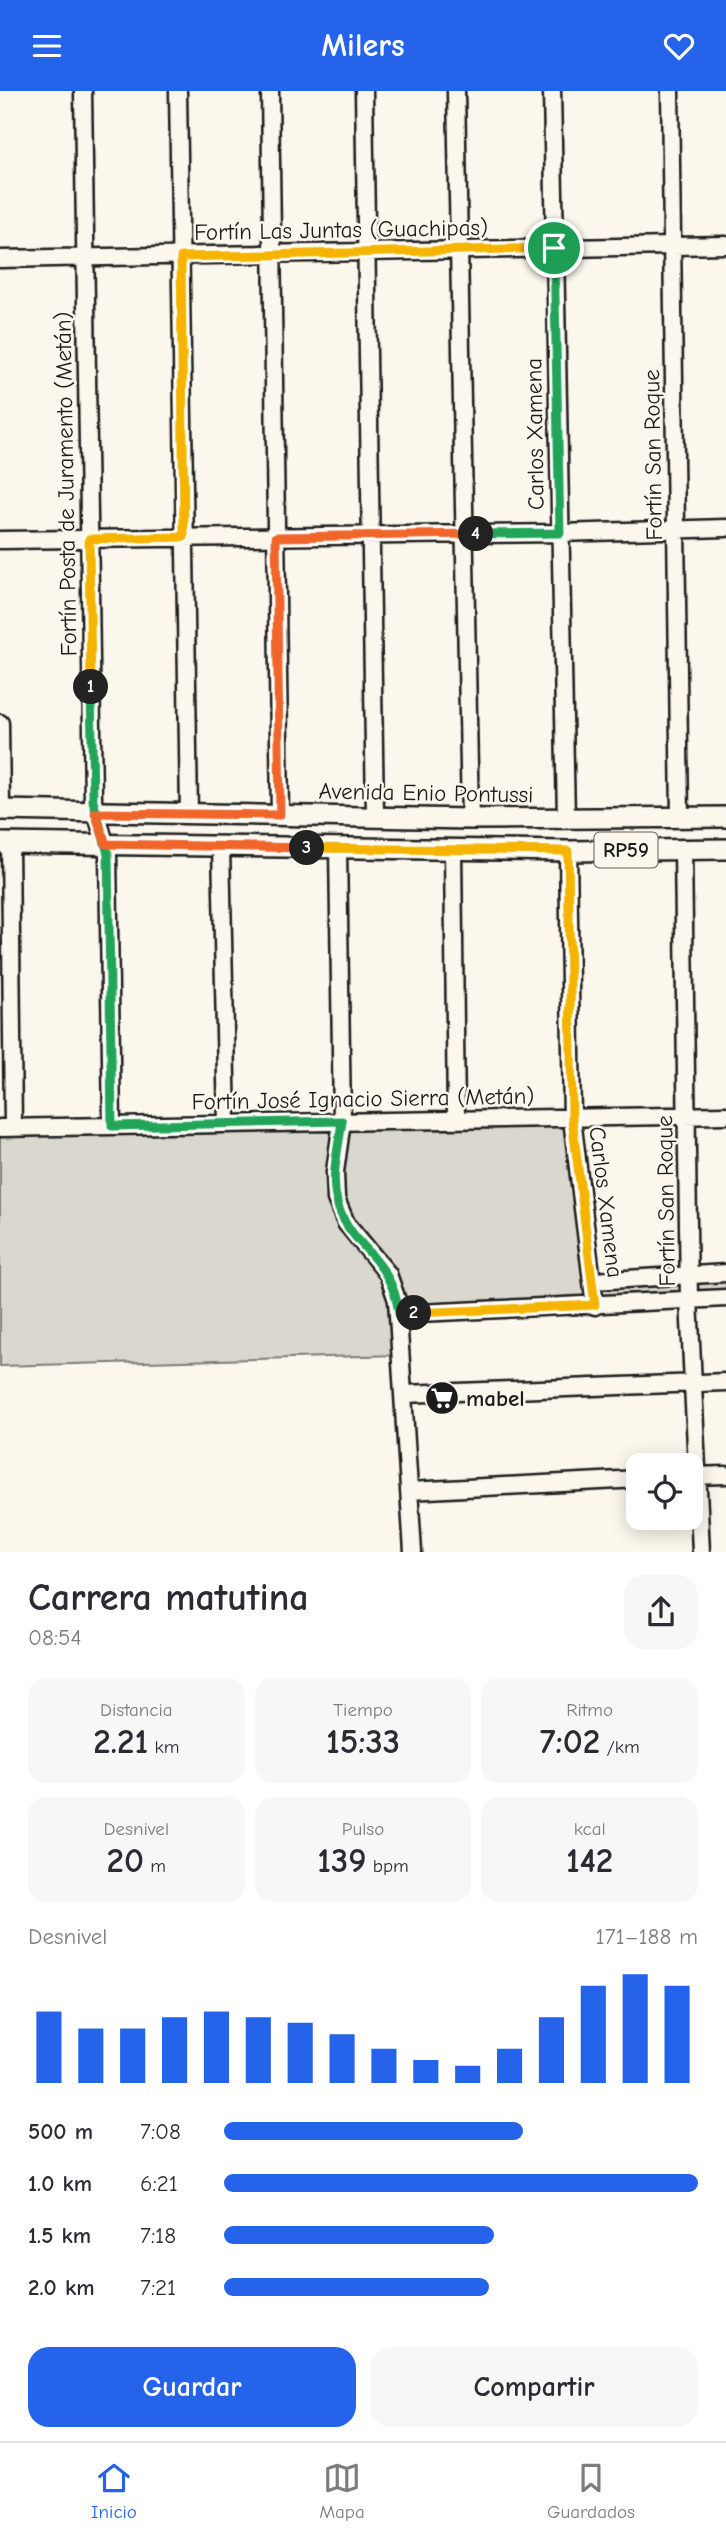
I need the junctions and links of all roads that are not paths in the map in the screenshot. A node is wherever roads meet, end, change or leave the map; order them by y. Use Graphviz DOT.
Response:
graph roads {
  1 [pos="83,91"];
  2 [pos="178,91"];
  3 [pos="270,91"];
  4 [pos="364,91"];
  5 [pos="456,91"];
  6 [pos="552,91"];
  7 [pos="670,91"];
  8 [pos="726,245"];
  9 [pos="671,246"];
  10 [pos="554,248"];
  11 [pos="459,250"];
  12 [pos="366,252"];
  13 [pos="273,254"];
  14 [pos="181,257"];
  15 [pos="86,258"];
  16 [pos="0,259"];
  17 [pos="726,528"];
  18 [pos="678,529"];
  19 [pos="560,533"];
  20 [pos="464,534"];
  21 [pos="372,536"];
  22 [pos="184,537"];
  23 [pos="276,537"];
  24 [pos="89,539"];
  25 [pos="0,540"];
  26 [pos="0,723"];
  27 [pos="1,810"];
  28 [pos="95,813"];
  29 [pos="189,814"];
  30 [pos="280,815"];
  31 [pos="375,816"];
  32 [pos="680,817"];
  33 [pos="726,817"];
  34 [pos="470,819"];
  35 [pos="566,819"];
  36 [pos="5,843"];
  37 [pos="106,844"];
  38 [pos="221,846"];
  39 [pos="338,848"];
  40 [pos="683,849"];
  41 [pos="726,849"];
  42 [pos="453,850"];
  43 [pos="568,851"];
  44 [pos="726,1115"];
  45 [pos="687,1116"];
  46 [pos="456,1118"];
  47 [pos="572,1119"];
  48 [pos="342,1121"];
  49 [pos="227,1124"];
  50 [pos="112,1126"];
  51 [pos="7,1128"];
  52 [pos="726,1273"];
  53 [pos="689,1274"];
  54 [pos="593,1281"];
  55 [pos="726,1298"];
  56 [pos="690,1300"];
  57 [pos="595,1305"];
  58 [pos="399,1314"];
  59 [pos="726,1382"];
  60 [pos="692,1384"];
  61 [pos="404,1394"];
  62 [pos="694,1453"];
  63 [pos="726,1475"];
  64 [pos="703,1476"];
  65 [pos="626,1480"];
  66 [pos="409,1491"];
  67 [pos="699,1530"];
  68 [pos="412,1552"];
  69 [pos="701,1552"];
  1 -- 15 [label="street, Fortín Posta de Juramento (Metán)"];
  2 -- 14 [label="street"];
  3 -- 13 [label="street"];
  4 -- 12 [label="street"];
  5 -- 11 [label="street"];
  6 -- 10 [label="street, Carlos Xamena"];
  7 -- 9 [label="street, Fortín San Roque"];
  8 -- 9 [label="street, Fortín Las Juntas (Guachipas)"];
  9 -- 10 [label="street, Fortín Las Juntas (Guachipas)"];
  9 -- 18 [label="street, Fortín San Roque"];
  10 -- 11 [label="street, Fortín Las Juntas (Guachipas)"];
  10 -- 19 [label="street, Carlos Xamena"];
  11 -- 12 [label="street, Fortín Las Juntas (Guachipas)"];
  11 -- 20 [label="street"];
  12 -- 13 [label="street, Fortín Las Juntas (Guachipas)"];
  12 -- 21 [label="street"];
  13 -- 14 [label="street, Fortín Las Juntas (Guachipas)"];
  13 -- 23 [label="street"];
  14 -- 15 [label="street, Fortín Las Juntas (Guachipas)"];
  14 -- 22 [label="street"];
  15 -- 16 [label="street, Fortín Las Juntas (Guachipas)"];
  15 -- 24 [label="street, Fortín Posta de Juramento (Metán)"];
  17 -- 18 [label="street"];
  18 -- 19 [label="street"];
  18 -- 32 [label="street, Fortín San Roque"];
  19 -- 20 [label="street"];
  19 -- 35 [label="street, Carlos Xamena"];
  20 -- 21 [label="street"];
  20 -- 34 [label="street"];
  21 -- 23 [label="street"];
  21 -- 31 [label="street"];
  22 -- 23 [label="street"];
  22 -- 24 [label="street"];
  22 -- 29 [label="street"];
  23 -- 30 [label="street"];
  24 -- 25 [label="street"];
  24 -- 28 [label="street, Fortín Posta de Juramento (Metán)"];
  26 -- 27 [label="street"];
  27 -- 28 [label="main road, Avenida Enio Pontussi / RP59"];
  28 -- 29 [label="main road, Avenida Enio Pontussi / RP59"];
  28 -- 37 [label="street, Fortín Posta de Juramento (Metán)"];
  29 -- 30 [label="main road, Avenida Enio Pontussi / RP59"];
  30 -- 31 [label="main road, Avenida Enio Pontussi / RP59"];
  31 -- 34 [label="main road, Avenida Enio Pontussi / RP59"];
  32 -- 33 [label="main road, Avenida Enio Pontussi / RP59"];
  32 -- 35 [label="main road, Avenida Enio Pontussi / RP59"];
  34 -- 35 [label="main road, Avenida Enio Pontussi / RP59"];
  36 -- 37 [label="main road, RP59"];
  36 -- 51 [label="street"];
  37 -- 38 [label="main road, RP59"];
  37 -- 50 [label="street, Fortín Posta de Juramento (Metán)"];
  38 -- 39 [label="main road, RP59"];
  38 -- 49 [label="street"];
  39 -- 42 [label="main road, RP59"];
  39 -- 48 [label="street"];
  40 -- 41 [label="main road, RP59"];
  40 -- 43 [label="main road, RP59"];
  40 -- 45 [label="street, Fortín San Roque"];
  42 -- 43 [label="main road, RP59"];
  42 -- 46 [label="street"];
  43 -- 47 [label="street, Carlos Xamena"];
  44 -- 45 [label="street, Fortín José Ignacio Sierra (Metán)"];
  45 -- 47 [label="street, Fortín José Ignacio Sierra (Metán)"];
  45 -- 53 [label="street, Fortín San Roque"];
  46 -- 47 [label="street, Fortín José Ignacio Sierra (Metán)"];
  46 -- 48 [label="street, Fortín José Ignacio Sierra (Metán)"];
  47 -- 54 [label="street, Carlos Xamena"];
  48 -- 49 [label="street, Fortín José Ignacio Sierra (Metán)"];
  48 -- 58 [label="street"];
  49 -- 50 [label="street, Fortín José Ignacio Sierra (Metán)"];
  50 -- 51 [label="street, Fortín José Ignacio Sierra (Metán)"];
  52 -- 53 [label="street"];
  53 -- 54 [label="street"];
  53 -- 56 [label="street, Fortín San Roque"];
  54 -- 57 [label="street, Carlos Xamena"];
  55 -- 56 [label="street"];
  56 -- 57 [label="street"];
  56 -- 60 [label="street, Fortín San Roque"];
  57 -- 58 [label="street"];
  58 -- 61 [label="street"];
  59 -- 60 [label="street"];
  60 -- 61 [label="street"];
  60 -- 62 [label="street, Fortín San Roque"];
  61 -- 66 [label="street"];
  63 -- 64 [label="street"];
  65 -- 66 [label="street"];
  66 -- 68 [label="street"];
  67 -- 69 [label="street, Fortín San Roque"];
}
